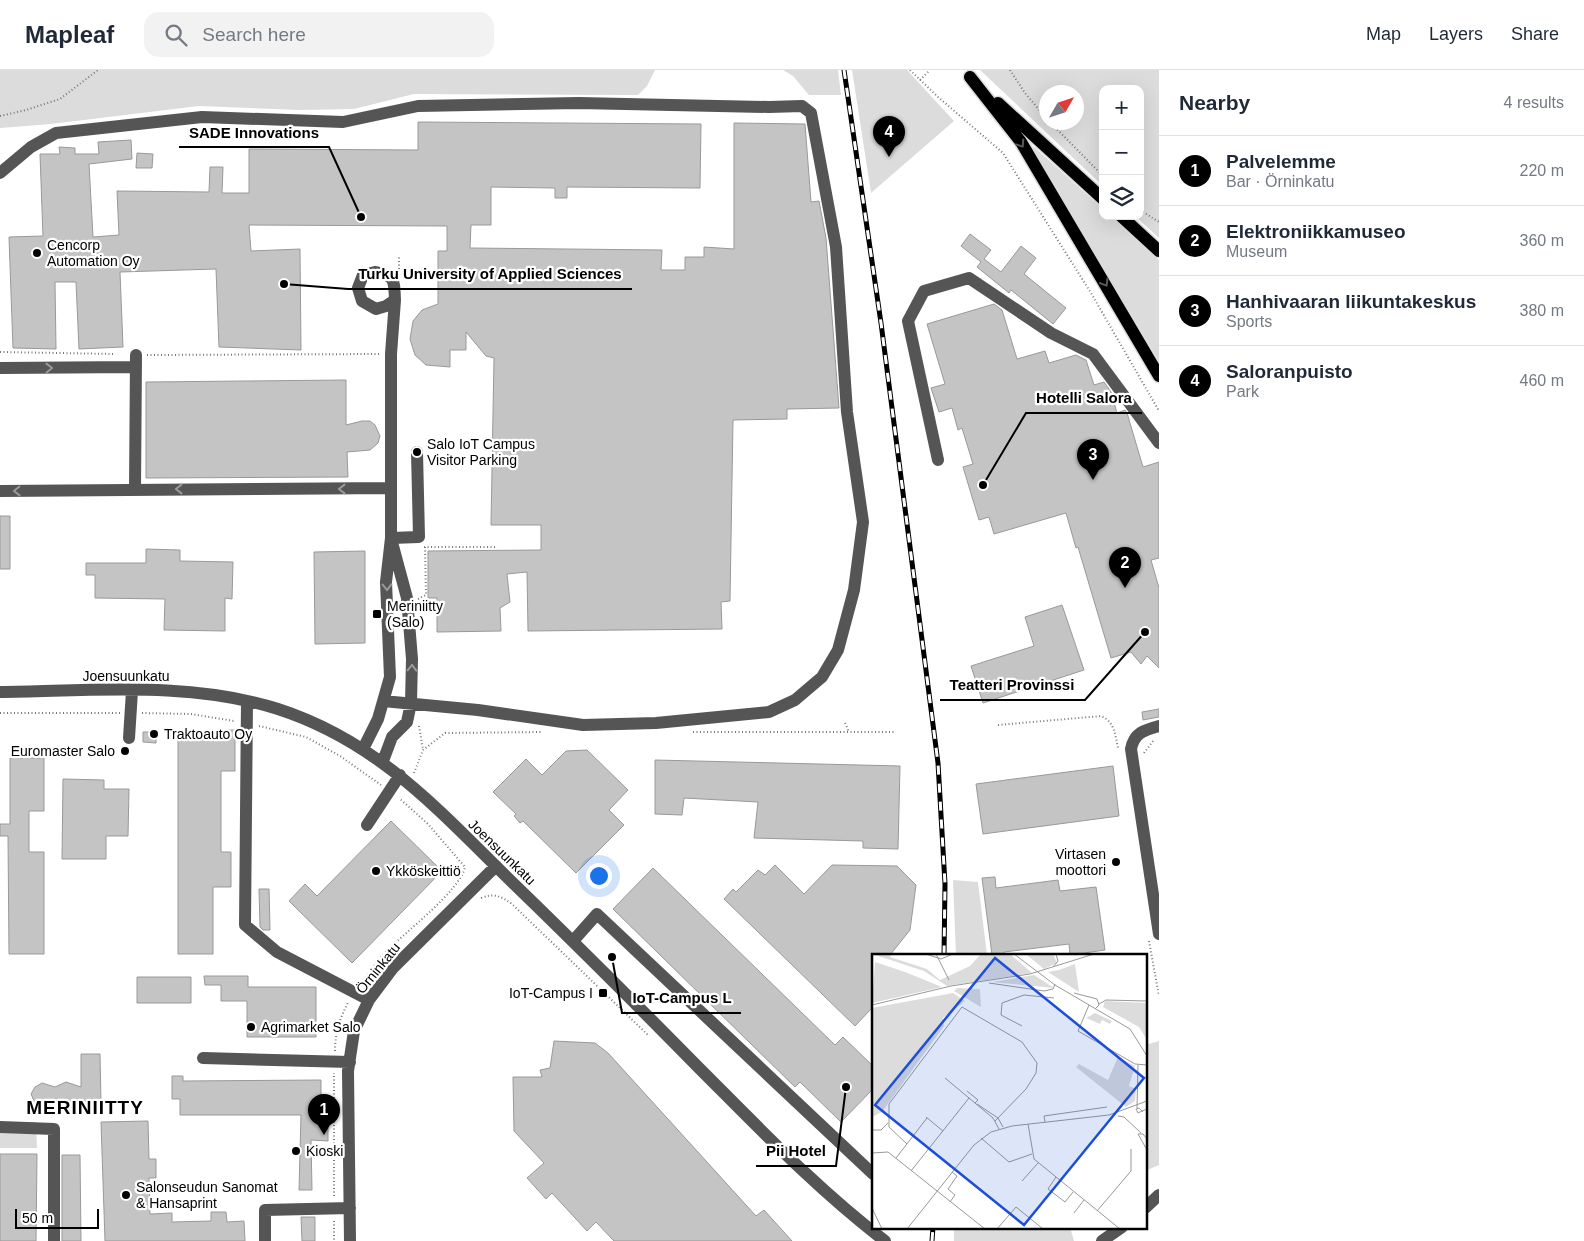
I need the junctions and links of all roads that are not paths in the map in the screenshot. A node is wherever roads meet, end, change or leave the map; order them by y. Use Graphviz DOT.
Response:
graph roads {
  1 [pos="966,74"];
  2 [pos="0,173"];
  3 [pos="1099,196"];
  4 [pos="1125,220"];
  5 [pos="1159,251"];
  6 [pos="395,300"];
  7 [pos="0,368"];
  8 [pos="1159,376"];
  9 [pos="1159,443"];
  10 [pos="417,452"];
  11 [pos="938,460"];
  12 [pos="391,488"];
  13 [pos="135,489"];
  14 [pos="0,491"];
  15 [pos="391,538"];
  16 [pos="132,691"];
  17 [pos="0,692"];
  18 [pos="247,701"];
  19 [pos="383,701"];
  20 [pos="410,703"];
  21 [pos="1159,726"];
  22 [pos="130,738"];
  23 [pos="363,749"];
  24 [pos="383,761"];
  25 [pos="405,779"];
  26 [pos="367,825"];
  27 [pos="496,866"];
  28 [pos="1159,934"];
  29 [pos="573,941"];
  30 [pos="369,1000"];
  31 [pos="203,1058"];
  32 [pos="350,1062"];
  33 [pos="0,1127"];
  34 [pos="872,1173"];
  35 [pos="1159,1195"];
  36 [pos="1146,1207"];
  37 [pos="350,1208"];
  38 [pos="1121,1228"];
  39 [pos="54,1241"];
  40 [pos="265,1241"];
  41 [pos="350,1241"];
  42 [pos="885,1241"];
  43 [pos="1102,1241"];
  1 -- 3 [label="main road"];
  1 -- 8 [label="main road, one-way"];
  2 -- 20 [label="street"];
  4 -- 5 [label="main road"];
  6 -- 12 [label="street"];
  7 -- 13 [label="street, one-way"];
  9 -- 11 [label="street"];
  10 -- 15 [label="street"];
  12 -- 13 [label="street, one-way"];
  12 -- 15 [label="street"];
  13 -- 14 [label="street, one-way"];
  15 -- 19 [label="street, one-way"];
  20 -- 15 [label="street, one-way"];
  16 -- 17 [label="street, Joensuunkatu"];
  16 -- 18 [label="street, Joensuunkatu"];
  16 -- 22 [label="street"];
  18 -- 23 [label="street, Joensuunkatu"];
  18 -- 30 [label="street"];
  19 -- 20 [label="street"];
  19 -- 23 [label="street"];
  20 -- 24 [label="street"];
  21 -- 28 [label="street"];
  23 -- 24 [label="street, Joensuunkatu"];
  24 -- 25 [label="street, Joensuunkatu"];
  25 -- 26 [label="street"];
  25 -- 27 [label="street, Joensuunkatu"];
  27 -- 29 [label="street, Joensuunkatu"];
  27 -- 30 [label="street, Örninkatu"];
  29 -- 34 [label="street"];
  29 -- 42 [label="street, Joensuunkatu"];
  30 -- 32 [label="street, Örninkatu"];
  31 -- 32 [label="street"];
  32 -- 37 [label="street, Örninkatu"];
  33 -- 39 [label="street"];
  35 -- 36 [label="street"];
  37 -- 40 [label="street"];
  37 -- 41 [label="street, Örninkatu"];
  38 -- 43 [label="street"];
}
